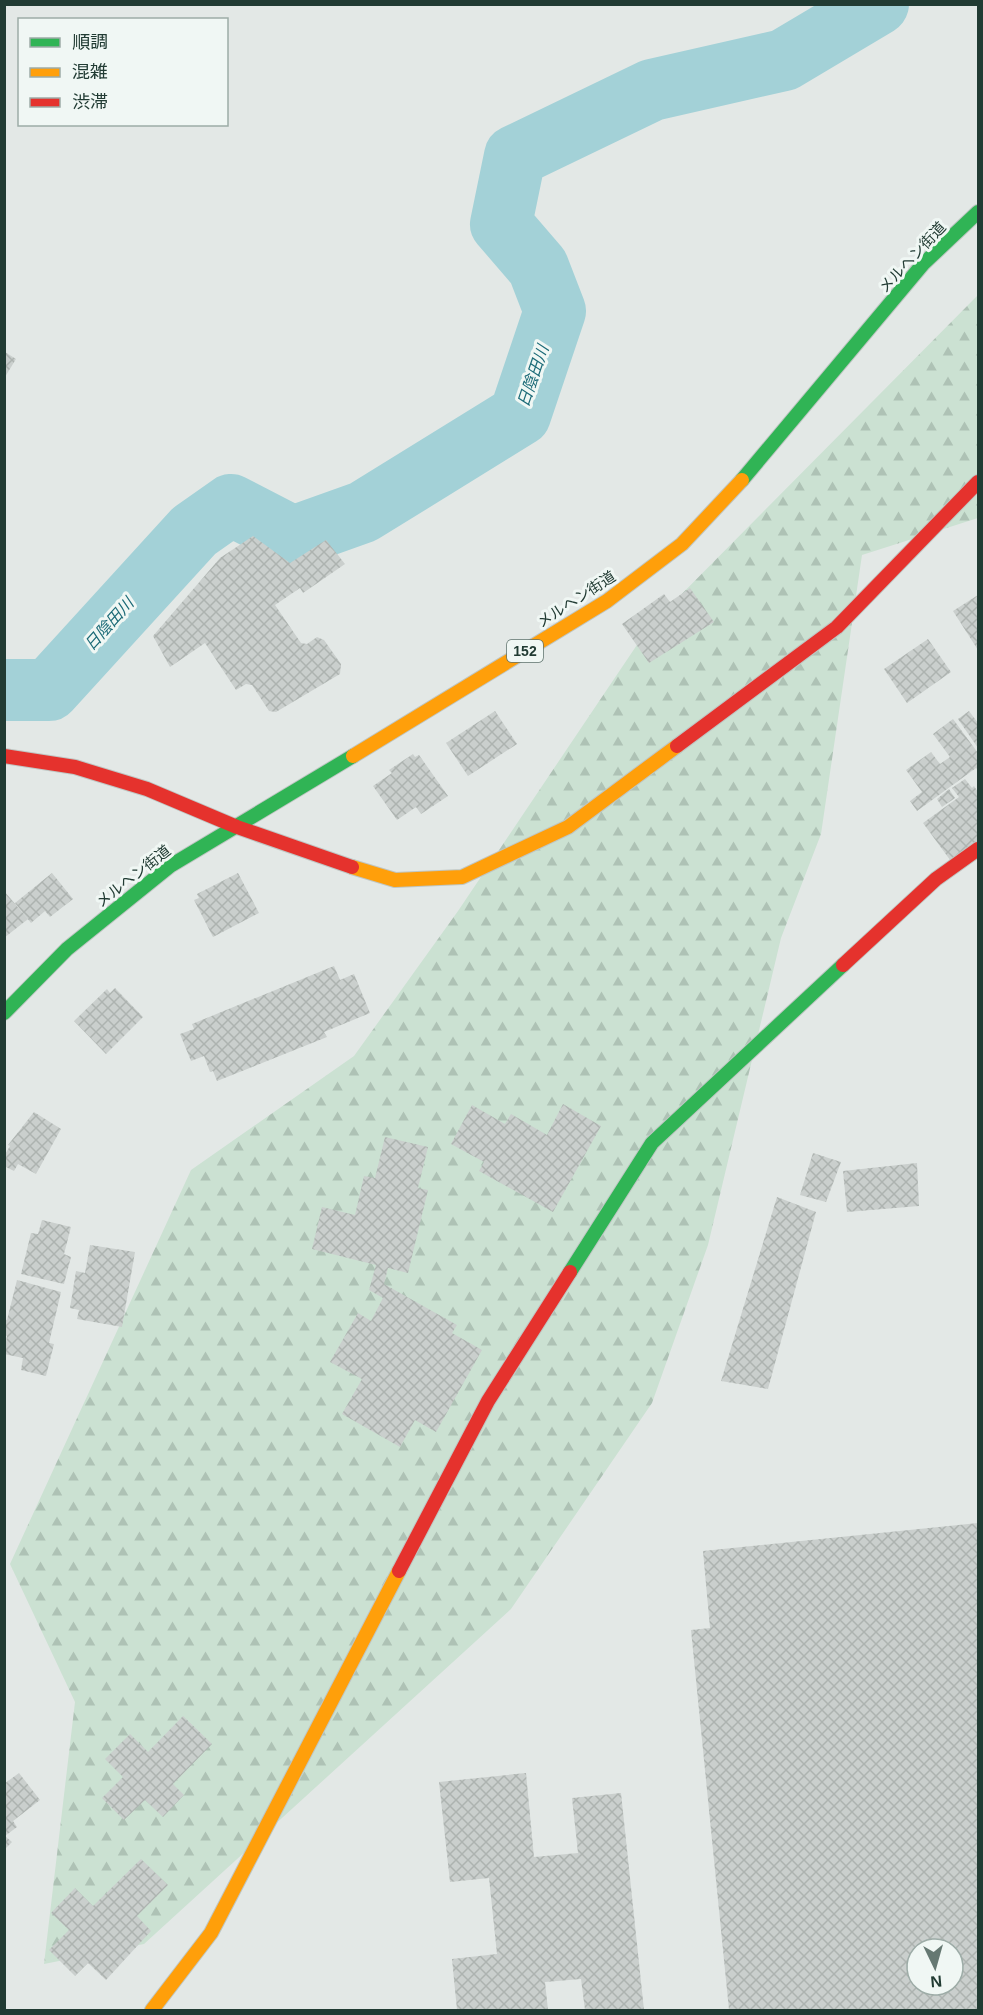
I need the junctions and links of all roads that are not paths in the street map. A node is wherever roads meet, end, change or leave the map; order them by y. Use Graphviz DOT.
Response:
graph roads {
  1 [pos="978,212"];
  2 [pos="978,482"];
  3 [pos="4,756"];
  4 [pos="237,827"];
  5 [pos="978,849"];
  6 [pos="4,1013"];
  7 [pos="152,2010"];
  1 -- 4 [label="main road, メルヘン街道 / 152"];
  2 -- 4 [label="main road"];
  3 -- 4 [label="main road"];
  4 -- 6 [label="main road, メルヘン街道 / 152"];
  5 -- 7 [label="main road"];
}
